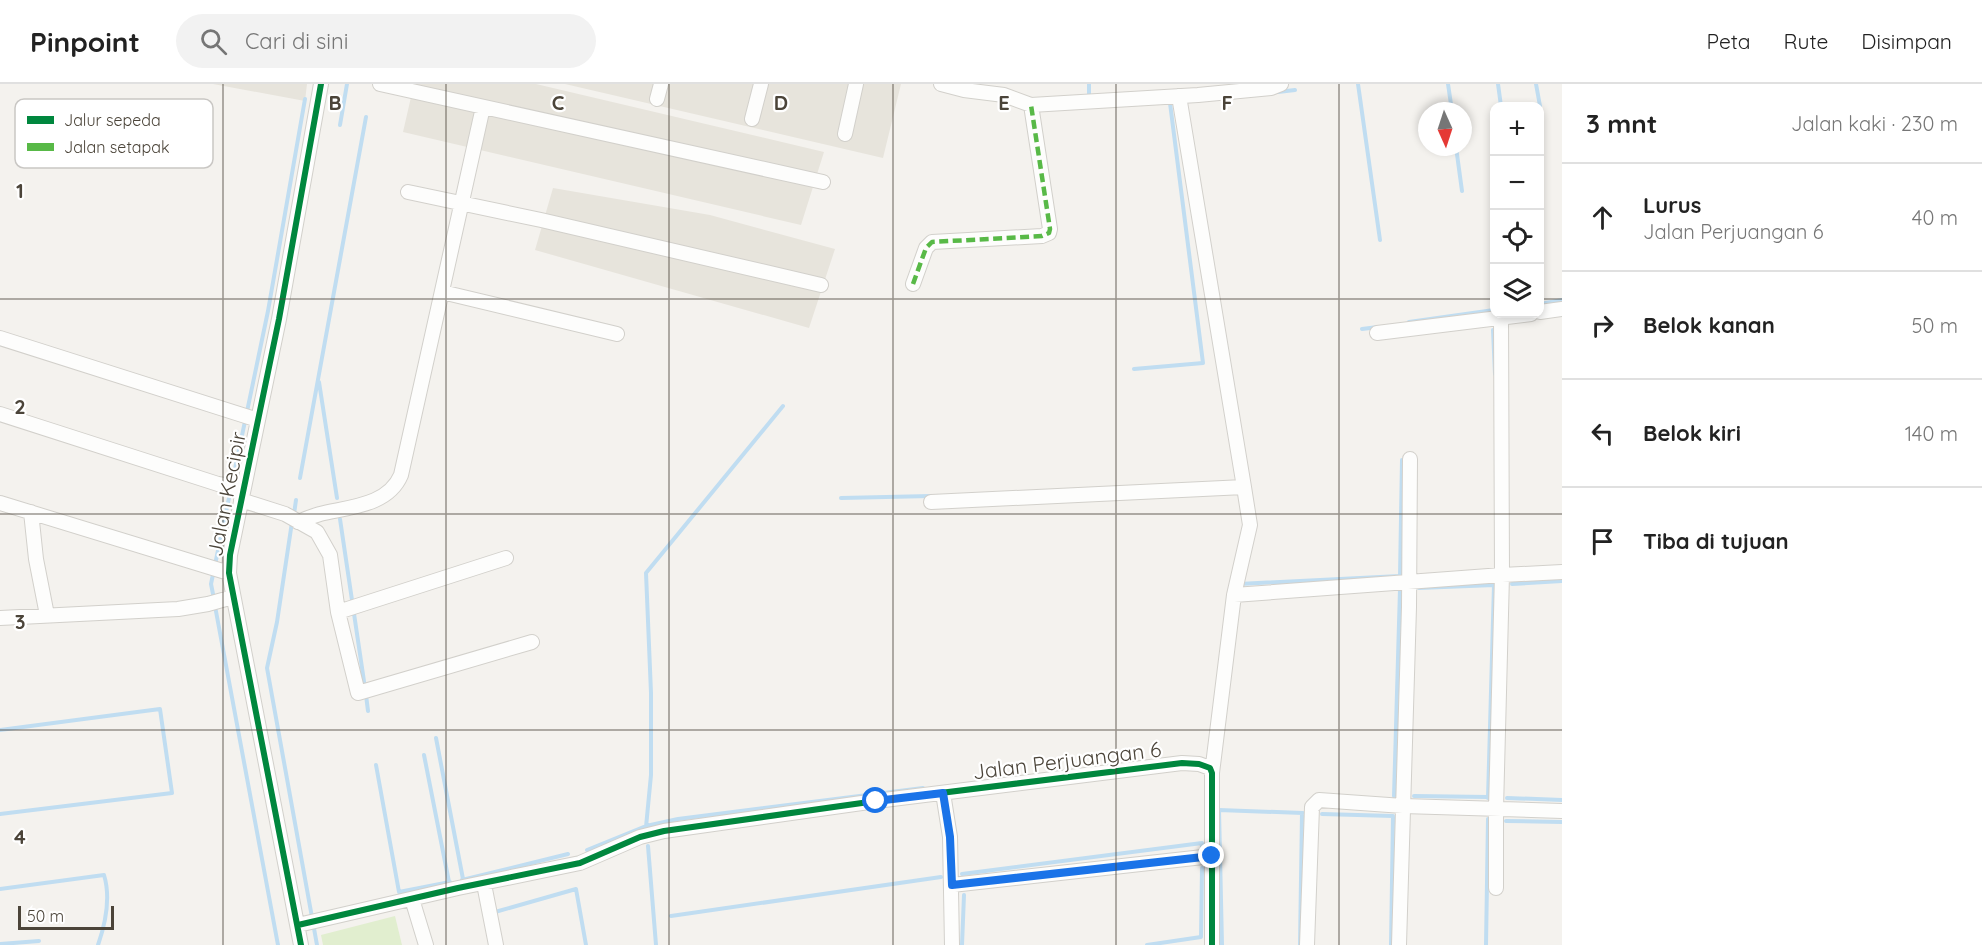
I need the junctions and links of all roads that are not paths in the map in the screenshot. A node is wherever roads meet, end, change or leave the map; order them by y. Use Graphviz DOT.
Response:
graph roads {
  1 [pos="321,84"];
  2 [pos="380,84"];
  3 [pos="661,84"];
  4 [pos="761,84"];
  5 [pos="856,84"];
  6 [pos="941,84"];
  7 [pos="1285,84"];
  8 [pos="1179,96"];
  9 [pos="657,99"];
  10 [pos="1031,105"];
  11 [pos="483,107"];
  12 [pos="752,119"];
  13 [pos="844,134"];
  14 [pos="823,182"];
  15 [pos="408,192"];
  16 [pos="462,203"];
  17 [pos="913,284"];
  18 [pos="821,285"];
  19 [pos="442,292"];
  20 [pos="1562,309"];
  21 [pos="1544,311"];
  22 [pos="1501,318"];
  23 [pos="1377,333"];
  24 [pos="617,334"];
  25 [pos="0,338"];
  26 [pos="0,414"];
  27 [pos="254,419"];
  28 [pos="1410,459"];
  29 [pos="1244,487"];
  30 [pos="239,492"];
  31 [pos="931,502"];
  32 [pos="0,504"];
  33 [pos="31,513"];
  34 [pos="298,522"];
  35 [pos="506,558"];
  36 [pos="218,569"];
  37 [pos="1562,572"];
  38 [pos="1502,574"];
  39 [pos="1409,582"];
  40 [pos="1234,595"];
  41 [pos="221,600"];
  42 [pos="338,612"];
  43 [pos="46,615"];
  44 [pos="0,618"];
  45 [pos="532,642"];
  46 [pos="1209,770"];
  47 [pos="943,793"];
  48 [pos="1403,806"];
  49 [pos="1496,809"];
  50 [pos="1562,811"];
  51 [pos="1212,856"];
  52 [pos="484,884"];
  53 [pos="952,885"];
  54 [pos="1496,888"];
  55 [pos="412,899"];
  56 [pos="303,924"];
  57 [pos="301,945"];
  58 [pos="426,945"];
  59 [pos="496,945"];
  60 [pos="952,945"];
  61 [pos="1212,945"];
  62 [pos="1307,945"];
  63 [pos="1399,945"];
  1 -- 27 [label="street, Jalan Kecipir"];
  2 -- 11 [label="street"];
  3 -- 9 [label="street"];
  4 -- 12 [label="street"];
  5 -- 13 [label="street"];
  6 -- 10 [label="street"];
  7 -- 8 [label="street"];
  8 -- 10 [label="street"];
  8 -- 29 [label="street"];
  10 -- 17 [label="street"];
  11 -- 14 [label="street"];
  11 -- 16 [label="street"];
  15 -- 16 [label="street"];
  16 -- 18 [label="street"];
  16 -- 19 [label="street"];
  19 -- 24 [label="street"];
  19 -- 34 [label="street"];
  20 -- 21 [label="street"];
  22 -- 23 [label="street"];
  22 -- 38 [label="street"];
  25 -- 27 [label="street"];
  26 -- 30 [label="street"];
  27 -- 30 [label="street, Jalan Kecipir"];
  28 -- 39 [label="street"];
  29 -- 31 [label="street"];
  29 -- 40 [label="street"];
  30 -- 34 [label="street"];
  30 -- 36 [label="street, Jalan Kecipir"];
  32 -- 33 [label="street"];
  33 -- 36 [label="street"];
  33 -- 43 [label="street"];
  34 -- 42 [label="street"];
  35 -- 42 [label="street"];
  36 -- 41 [label="street, Jalan Kecipir"];
  37 -- 38 [label="street"];
  38 -- 39 [label="street"];
  38 -- 49 [label="street"];
  39 -- 40 [label="street"];
  39 -- 48 [label="street"];
  40 -- 46 [label="street"];
  41 -- 43 [label="street"];
  41 -- 56 [label="street, Jalan Kecipir"];
  42 -- 45 [label="street"];
  43 -- 44 [label="street"];
  46 -- 47 [label="street, Jalan Perjuangan 6"];
  46 -- 51 [label="street"];
  47 -- 52 [label="street, Jalan Perjuangan 6"];
  47 -- 53 [label="street"];
  48 -- 49 [label="street"];
  48 -- 62 [label="street"];
  48 -- 63 [label="street"];
  49 -- 50 [label="street"];
  49 -- 54 [label="street"];
  51 -- 53 [label="street"];
  51 -- 61 [label="street"];
  52 -- 55 [label="street, Jalan Perjuangan 6"];
  52 -- 59 [label="street"];
  53 -- 60 [label="street"];
  55 -- 56 [label="street, Jalan Perjuangan 6"];
  55 -- 58 [label="street"];
  56 -- 57 [label="street, Jalan Kecipir"];
}
